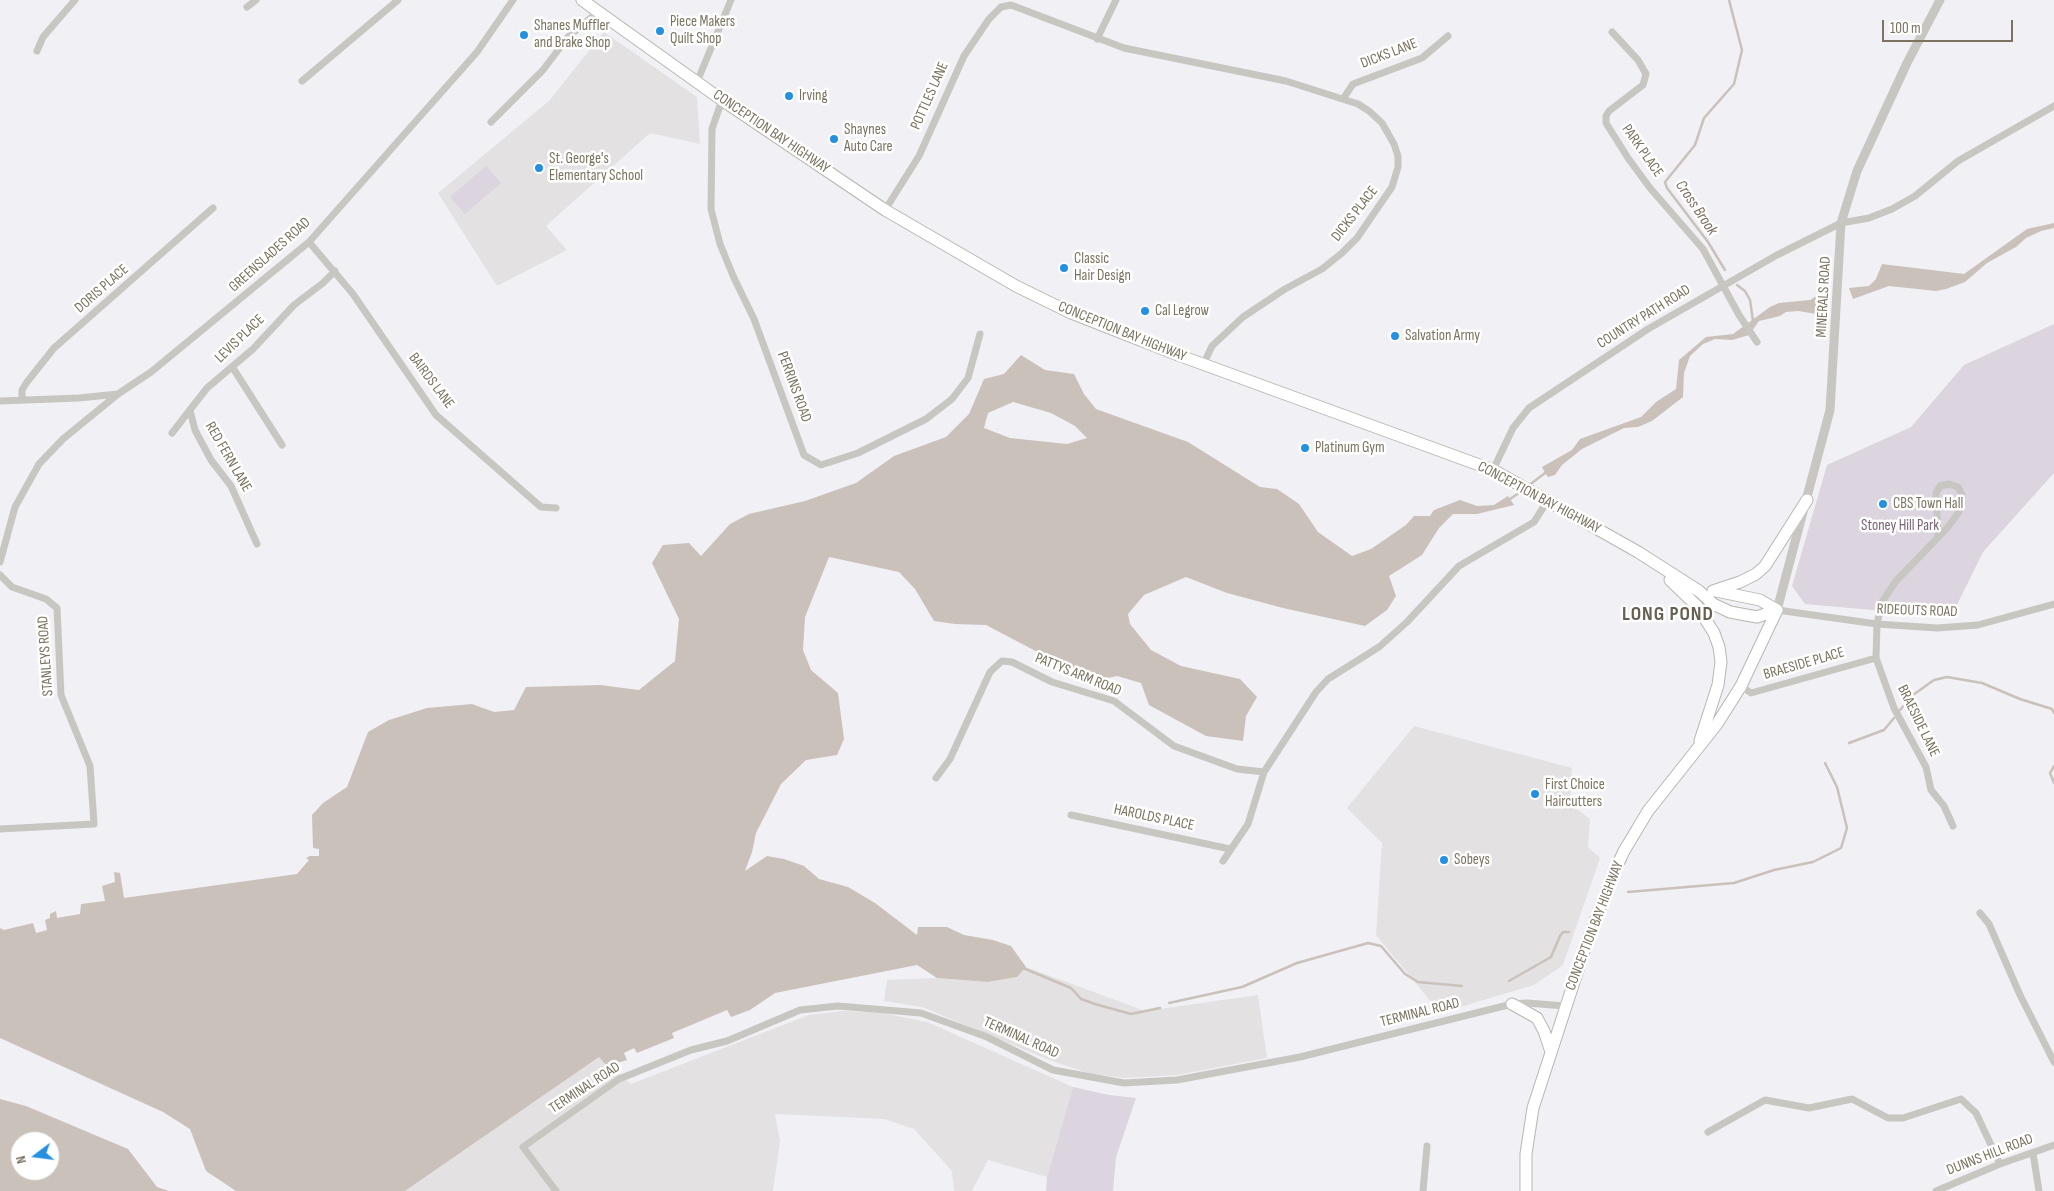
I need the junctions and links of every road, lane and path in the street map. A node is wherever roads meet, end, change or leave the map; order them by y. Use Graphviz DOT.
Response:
graph roads {
  1 [pos="76,0"];
  2 [pos="256,0"];
  3 [pos="398,0"];
  4 [pos="513,0"];
  5 [pos="582,0"];
  6 [pos="731,0"];
  7 [pos="1116,0"];
  8 [pos="1940,0"];
  9 [pos="1011,5"];
  10 [pos="247,7"];
  11 [pos="598,12"];
  12 [pos="1612,32"];
  13 [pos="1448,36"];
  14 [pos="1097,39"];
  15 [pos="36,51"];
  16 [pos="302,81"];
  17 [pos="697,82"];
  18 [pos="1343,99"];
  19 [pos="722,100"];
  20 [pos="2054,106"];
  21 [pos="491,122"];
  22 [pos="213,208"];
  23 [pos="885,210"];
  24 [pos="1841,223"];
  25 [pos="309,242"];
  26 [pos="335,271"];
  27 [pos="1724,284"];
  28 [pos="980,334"];
  29 [pos="1755,339"];
  30 [pos="1204,363"];
  31 [pos="232,368"];
  32 [pos="118,394"];
  33 [pos="22,399"];
  34 [pos="0,401"];
  35 [pos="190,410"];
  36 [pos="172,433"];
  37 [pos="282,445"];
  38 [pos="1493,470"];
  39 [pos="1545,499"];
  40 [pos="1807,500"];
  41 [pos="556,508"];
  42 [pos="1938,536"];
  43 [pos="257,544"];
  44 [pos="1646,558"];
  45 [pos="0,562"];
  46 [pos="0,575"];
  47 [pos="1713,591"];
  48 [pos="1699,592"];
  49 [pos="2054,604"];
  50 [pos="1776,610"];
  51 [pos="1876,624"];
  52 [pos="1876,658"];
  53 [pos="1741,686"];
  54 [pos="1698,747"];
  55 [pos="1264,772"];
  56 [pos="936,778"];
  57 [pos="1071,815"];
  58 [pos="1953,826"];
  59 [pos="0,829"];
  60 [pos="1230,849"];
  61 [pos="1223,860"];
  62 [pos="1980,913"];
  63 [pos="1512,1004"];
  64 [pos="1565,1006"];
  65 [pos="1551,1052"];
  66 [pos="2054,1062"];
  67 [pos="1708,1132"];
  68 [pos="2054,1145"];
  69 [pos="1427,1146"];
  70 [pos="2033,1153"];
  71 [pos="2000,1164"];
  72 [pos="556,1191"];
  73 [pos="1423,1191"];
  74 [pos="1526,1191"];
  75 [pos="1936,1191"];
  76 [pos="2039,1191"];
  1 -- 15 [label="street"];
  2 -- 10 [label="street"];
  3 -- 16 [label="street"];
  4 -- 25 [label="street, GREENSLADES ROAD"];
  5 -- 11 [label="main road, CONCEPTION BAY HIGHWAY"];
  6 -- 17 [label="street"];
  7 -- 14 [label="street"];
  8 -- 24 [label="street, MINERALS ROAD"];
  9 -- 14 [label="street, DICKS PLACE"];
  9 -- 23 [label="street, POTTLES LANE"];
  11 -- 17 [label="main road, CONCEPTION BAY HIGHWAY"];
  11 -- 21 [label="street"];
  12 -- 27 [label="street, PARK PLACE"];
  13 -- 18 [label="street, DICKS LANE"];
  14 -- 18 [label="street, DICKS PLACE"];
  17 -- 19 [label="main road, CONCEPTION BAY HIGHWAY"];
  18 -- 30 [label="street, DICKS PLACE"];
  19 -- 23 [label="main road, CONCEPTION BAY HIGHWAY"];
  19 -- 28 [label="street, PERRINS ROAD"];
  20 -- 24 [label="street, COUNTRY PATH ROAD"];
  22 -- 33 [label="street, DORIS PLACE"];
  23 -- 30 [label="main road, CONCEPTION BAY HIGHWAY"];
  24 -- 27 [label="street, COUNTRY PATH ROAD"];
  24 -- 40 [label="street, MINERALS ROAD"];
  25 -- 26 [label="street, BAIRDS LANE"];
  25 -- 32 [label="street, GREENSLADES ROAD"];
  26 -- 31 [label="street, LEVIS PLACE"];
  26 -- 41 [label="street, BAIRDS LANE"];
  27 -- 29 [label="street, PARK PLACE"];
  27 -- 38 [label="street, COUNTRY PATH ROAD"];
  30 -- 38 [label="main road, CONCEPTION BAY HIGHWAY"];
  31 -- 35 [label="street, LEVIS PLACE"];
  31 -- 37 [label="street"];
  32 -- 33 [label="street, GREENSLADES ROAD"];
  32 -- 45 [label="street"];
  33 -- 34 [label="street, GREENSLADES ROAD"];
  35 -- 36 [label="street, LEVIS PLACE"];
  35 -- 43 [label="street, RED FERN LANE"];
  38 -- 39 [label="main road, CONCEPTION BAY HIGHWAY"];
  39 -- 44 [label="main road, CONCEPTION BAY HIGHWAY"];
  39 -- 55 [label="street"];
  40 -- 47 [label="main road"];
  40 -- 50 [label="street, MINERALS ROAD"];
  42 -- 42 [label="street, BRAESIDE LANE"];
  42 -- 51 [label="street, BRAESIDE LANE"];
  44 -- 48 [label="main road, CONCEPTION BAY HIGHWAY"];
  44 -- 54 [label="main road"];
  46 -- 59 [label="street, STANLEYS ROAD"];
  47 -- 48 [label="main road"];
  47 -- 50 [label="main road"];
  48 -- 50 [label="main road, CONCEPTION BAY HIGHWAY"];
  49 -- 51 [label="street, RIDEOUTS ROAD"];
  50 -- 51 [label="street, RIDEOUTS ROAD"];
  50 -- 53 [label="main road, CONCEPTION BAY HIGHWAY"];
  51 -- 52 [label="street, BRAESIDE LANE"];
  52 -- 53 [label="street, BRAESIDE PLACE"];
  52 -- 58 [label="street, BRAESIDE LANE"];
  53 -- 54 [label="main road, CONCEPTION BAY HIGHWAY"];
  54 -- 64 [label="main road, CONCEPTION BAY HIGHWAY"];
  55 -- 56 [label="street, PATTYS ARM ROAD"];
  55 -- 60 [label="street"];
  57 -- 60 [label="street, HAROLDS PLACE"];
  60 -- 61 [label="street"];
  62 -- 66 [label="street"];
  63 -- 64 [label="street, TERMINAL ROAD"];
  63 -- 65 [label="main road"];
  63 -- 72 [label="street, TERMINAL ROAD"];
  64 -- 65 [label="main road, CONCEPTION BAY HIGHWAY"];
  65 -- 74 [label="main road, CONCEPTION BAY HIGHWAY"];
  67 -- 71 [label="street"];
  68 -- 70 [label="street, DUNNS HILL ROAD"];
  69 -- 73 [label="street"];
  70 -- 71 [label="street, DUNNS HILL ROAD"];
  70 -- 76 [label="street"];
  71 -- 75 [label="street, DUNNS HILL ROAD"];
}
